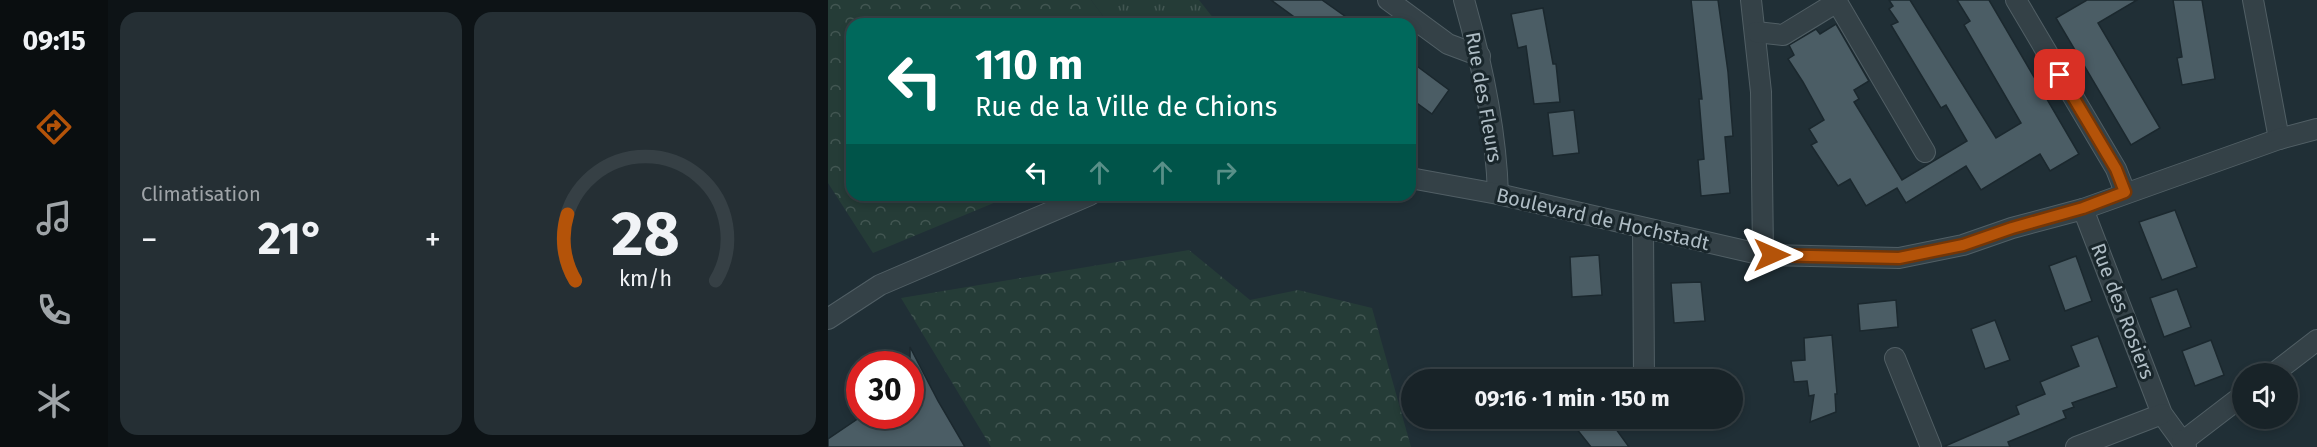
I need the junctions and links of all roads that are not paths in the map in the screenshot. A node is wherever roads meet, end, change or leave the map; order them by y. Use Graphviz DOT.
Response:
graph roads {
  1 [pos="1388,0"];
  2 [pos="1464,0"];
  3 [pos="1751,0"];
  4 [pos="2016,0"];
  5 [pos="2253,0"];
  6 [pos="1413,18"];
  7 [pos="1416,21"];
  8 [pos="1756,32"];
  9 [pos="1480,56"];
  10 [pos="2317,129"];
  11 [pos="2279,139"];
  12 [pos="1925,152"];
  13 [pos="1416,179"];
  14 [pos="2125,192"];
  15 [pos="1498,194"];
  16 [pos="1076,201"];
  17 [pos="2083,208"];
  18 [pos="1643,228"];
  19 [pos="1763,255"];
  20 [pos="828,319"];
  21 [pos="2317,340"];
  22 [pos="1895,358"];
  23 [pos="2287,363"];
  24 [pos="1644,369"];
  25 [pos="2232,404"];
  26 [pos="2162,414"];
  27 [pos="2184,444"];
  28 [pos="1931,447"];
  29 [pos="2076,447"];
  1 -- 6 [label="street"];
  2 -- 9 [label="street, Rue des Fleurs"];
  3 -- 8 [label="street"];
  4 -- 14 [label="street"];
  5 -- 11 [label="street"];
  7 -- 9 [label="street"];
  8 -- 12 [label="street"];
  8 -- 19 [label="street"];
  9 -- 15 [label="street, Rue des Fleurs"];
  10 -- 11 [label="street, Boulevard de Hochstadt"];
  11 -- 14 [label="street, Boulevard de Hochstadt"];
  13 -- 15 [label="street, Boulevard de Hochstadt"];
  14 -- 17 [label="street, Boulevard de Hochstadt"];
  15 -- 18 [label="street, Boulevard de Hochstadt"];
  16 -- 20 [label="street"];
  17 -- 19 [label="street, Boulevard de Hochstadt"];
  17 -- 26 [label="street, Rue des Rosiers"];
  18 -- 19 [label="street, Boulevard de Hochstadt"];
  18 -- 24 [label="street"];
  21 -- 23 [label="street"];
  22 -- 28 [label="street"];
  25 -- 27 [label="street, Rue des Rosiers"];
  26 -- 27 [label="street, Rue des Rosiers"];
  26 -- 29 [label="street"];
}
